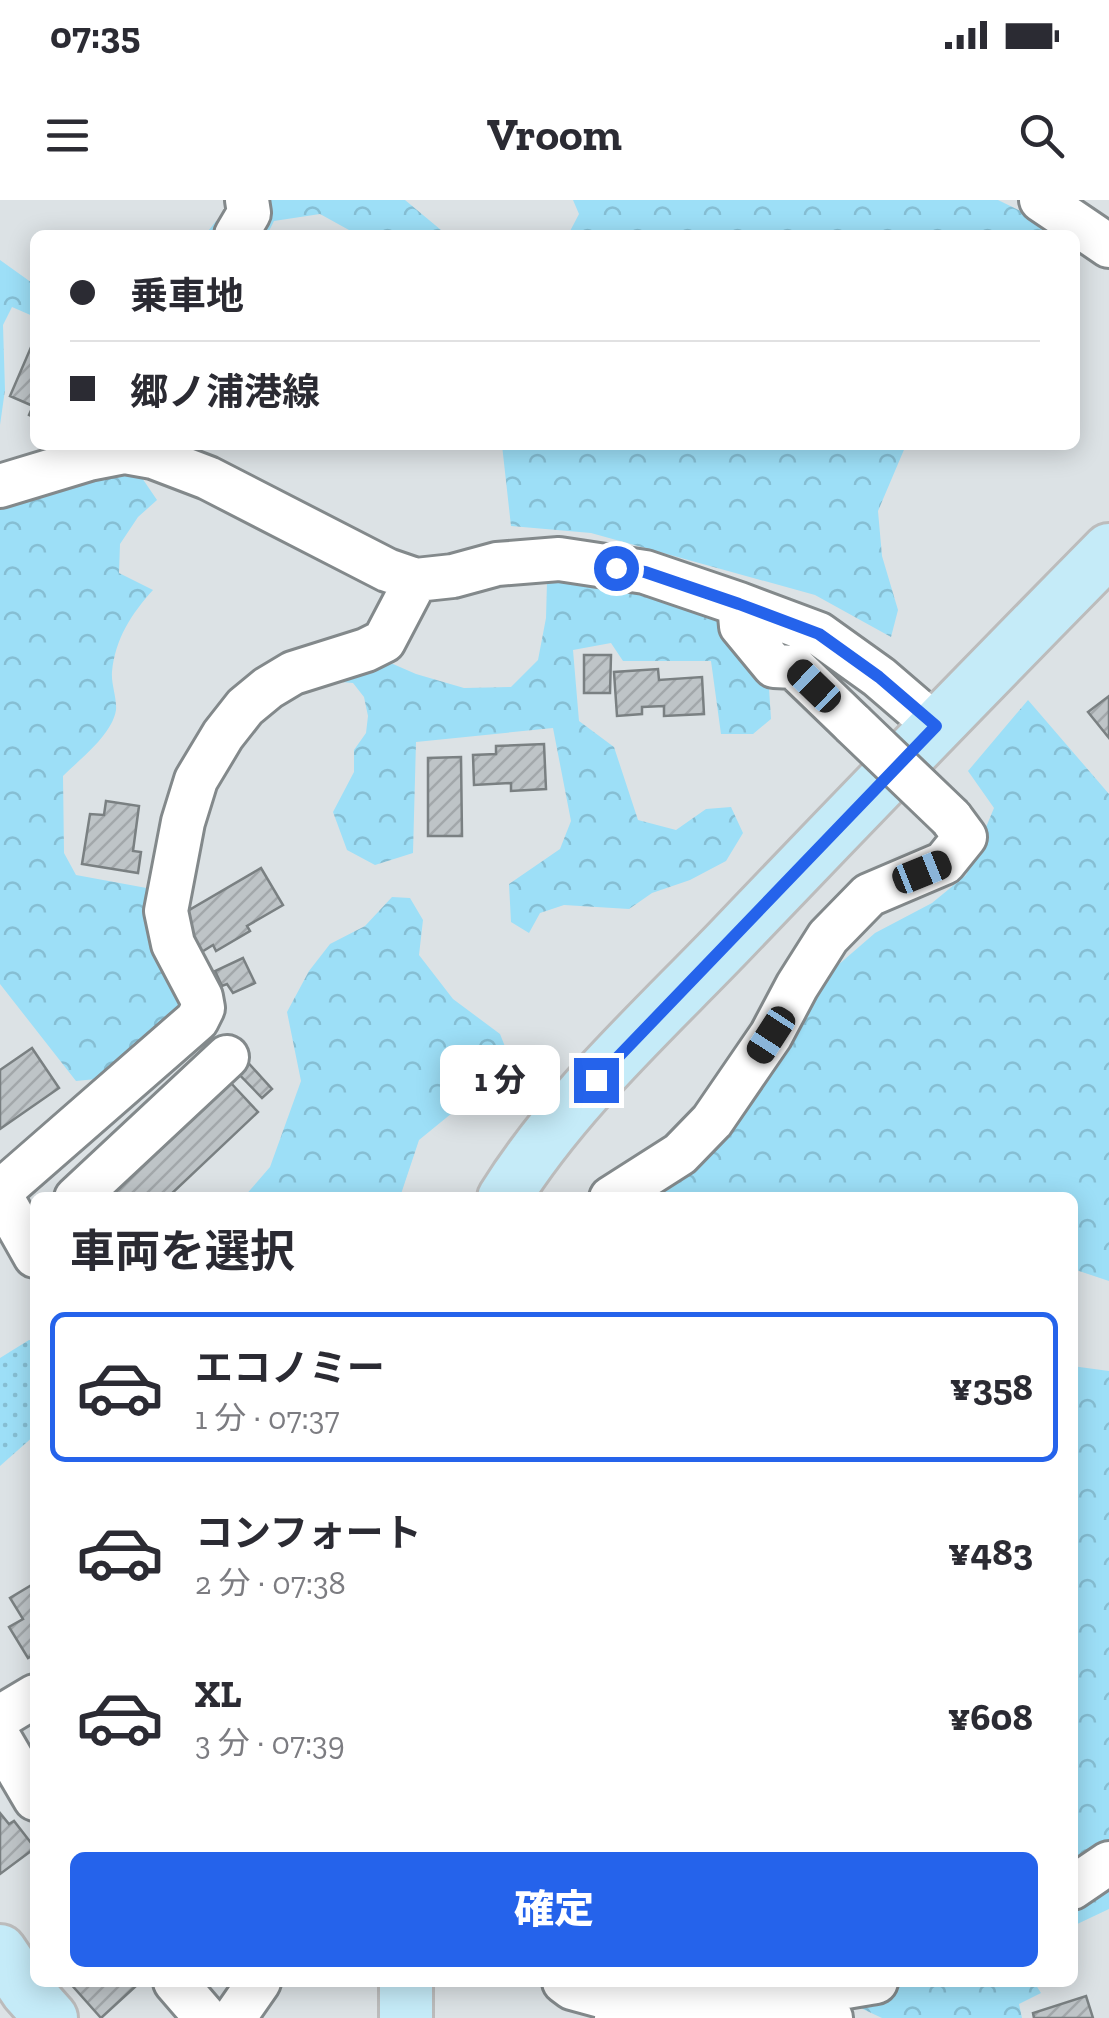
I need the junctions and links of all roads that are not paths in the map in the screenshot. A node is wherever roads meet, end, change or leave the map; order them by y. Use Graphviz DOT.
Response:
graph roads {
  1 [pos="247,200"];
  2 [pos="1041,200"];
  3 [pos="239,230"];
  4 [pos="1109,246"];
  5 [pos="214,461"];
  6 [pos="0,486"];
  7 [pos="1109,550"];
  8 [pos="416,580"];
  9 [pos="739,604"];
  10 [pos="936,726"];
  11 [pos="227,1057"];
  12 [pos="82,1192"];
  13 [pos="508,1192"];
  14 [pos="620,1192"];
  15 [pos="0,1193"];
  16 [pos="30,1240"];
  17 [pos="30,1699"];
  18 [pos="0,1718"];
  19 [pos="0,1739"];
  20 [pos="30,1790"];
  21 [pos="1109,1863"];
  22 [pos="1078,1884"];
  23 [pos="0,1950"];
  24 [pos="178,1987"];
  25 [pos="256,1987"];
  26 [pos="406,1987"];
  27 [pos="571,1987"];
  28 [pos="834,1987"];
  29 [pos="736,1990"];
  30 [pos="628,2012"];
  31 [pos="51,2018"];
  32 [pos="206,2018"];
  33 [pos="234,2018"];
  34 [pos="406,2018"];
  35 [pos="831,2018"];
  1 -- 3 [label="street"];
  2 -- 4 [label="street"];
  5 -- 6 [label="street"];
  5 -- 8 [label="street"];
  7 -- 10 [label="main road"];
  8 -- 9 [label="street"];
  8 -- 15 [label="street"];
  9 -- 10 [label="street"];
  9 -- 14 [label="street, bridge"];
  10 -- 13 [label="main road"];
  11 -- 12 [label="street"];
  15 -- 16 [label="street"];
  17 -- 18 [label="street"];
  19 -- 20 [label="street"];
  21 -- 22 [label="street"];
  23 -- 31 [label="main road"];
  24 -- 32 [label="street"];
  25 -- 33 [label="street"];
  26 -- 34 [label="main road"];
  27 -- 30 [label="street"];
  28 -- 29 [label="street"];
  29 -- 30 [label="street"];
  29 -- 35 [label="street"];
}
